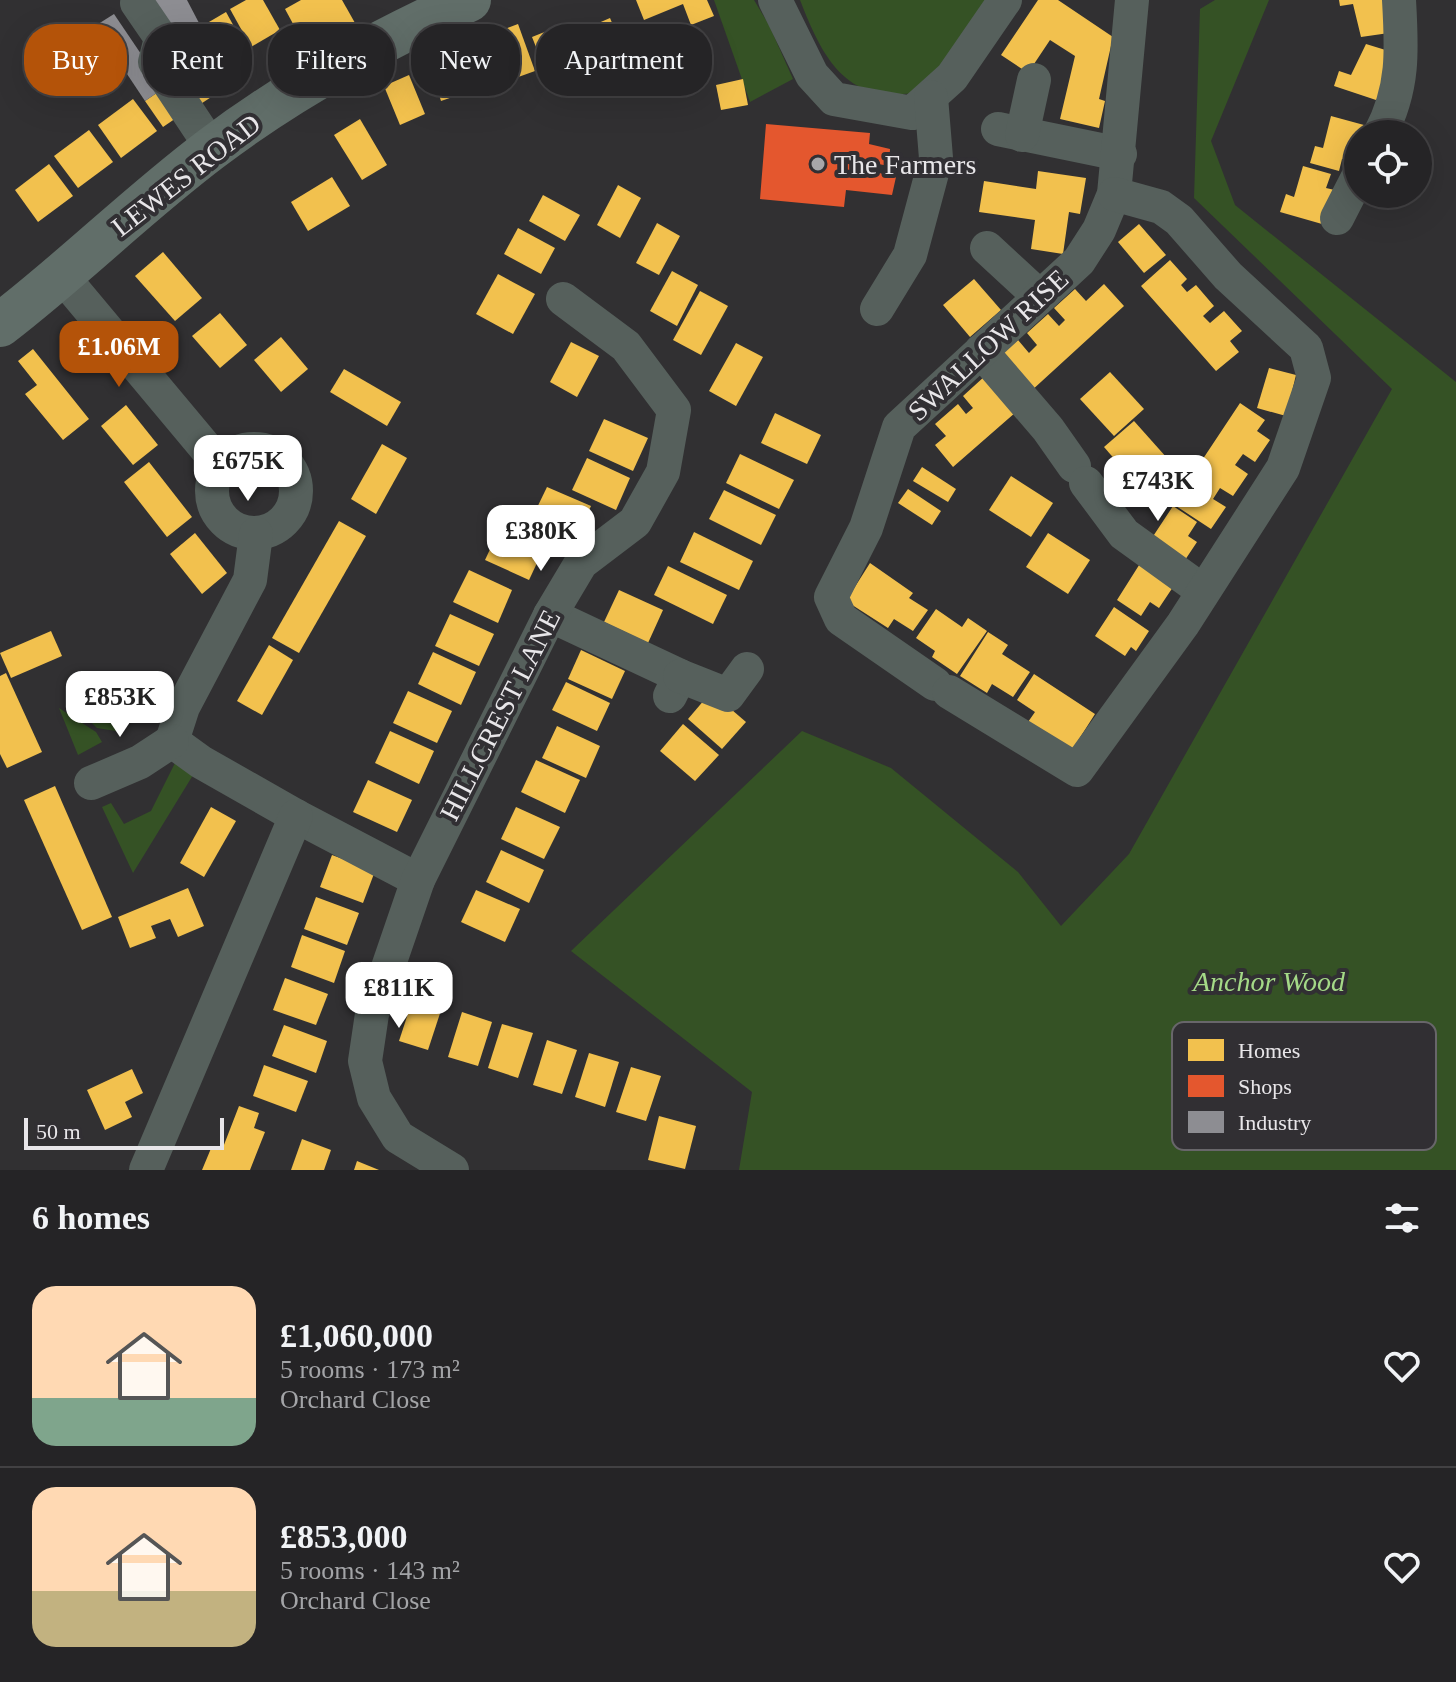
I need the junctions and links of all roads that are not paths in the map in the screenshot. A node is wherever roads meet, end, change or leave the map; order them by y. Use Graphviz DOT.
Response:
graph roads {
  1 [pos="469,0"];
  2 [pos="775,0"];
  3 [pos="1005,0"];
  4 [pos="1132,0"];
  5 [pos="1399,0"];
  6 [pos="137,3"];
  7 [pos="1034,80"];
  8 [pos="931,97"];
  9 [pos="1388,120"];
  10 [pos="212,148"];
  11 [pos="1120,154"];
  12 [pos="1114,194"];
  13 [pos="1344,204"];
  14 [pos="1337,218"];
  15 [pos="987,248"];
  16 [pos="62,276"];
  17 [pos="1039,296"];
  18 [pos="563,299"];
  19 [pos="877,309"];
  20 [pos="0,325"];
  21 [pos="981,351"];
  22 [pos="220,465"];
  23 [pos="256,534"];
  24 [pos="1203,591"];
  25 [pos="550,615"];
  26 [pos="747,669"];
  27 [pos="172,741"];
  28 [pos="91,783"];
  29 [pos="296,816"];
  30 [pos="418,880"];
  31 [pos="146,1170"];
  32 [pos="452,1170"];
  1 -- 10 [label="highway, LEWES ROAD"];
  2 -- 8 [label="street"];
  3 -- 8 [label="street"];
  4 -- 11 [label="street, SWALLOW RISE"];
  5 -- 9 [label="street"];
  6 -- 10 [label="street"];
  7 -- 11 [label="street"];
  8 -- 19 [label="street"];
  10 -- 16 [label="highway, LEWES ROAD"];
  11 -- 12 [label="street, SWALLOW RISE"];
  12 -- 17 [label="street, SWALLOW RISE"];
  12 -- 24 [label="street"];
  13 -- 14 [label="street"];
  15 -- 17 [label="street"];
  16 -- 20 [label="highway, LEWES ROAD"];
  16 -- 22 [label="street"];
  17 -- 21 [label="street, SWALLOW RISE"];
  18 -- 25 [label="street, HILLCREST LANE"];
  21 -- 24 [label="street"];
  21 -- 24 [label="street, SWALLOW RISE"];
  22 -- 23 [label="street"];
  22 -- 23 [label="street"];
  23 -- 27 [label="street"];
  25 -- 26 [label="street"];
  25 -- 30 [label="street, HILLCREST LANE"];
  27 -- 28 [label="street"];
  27 -- 29 [label="street"];
  29 -- 30 [label="street"];
  29 -- 31 [label="street"];
  30 -- 32 [label="street, HILLCREST LANE"];
}
